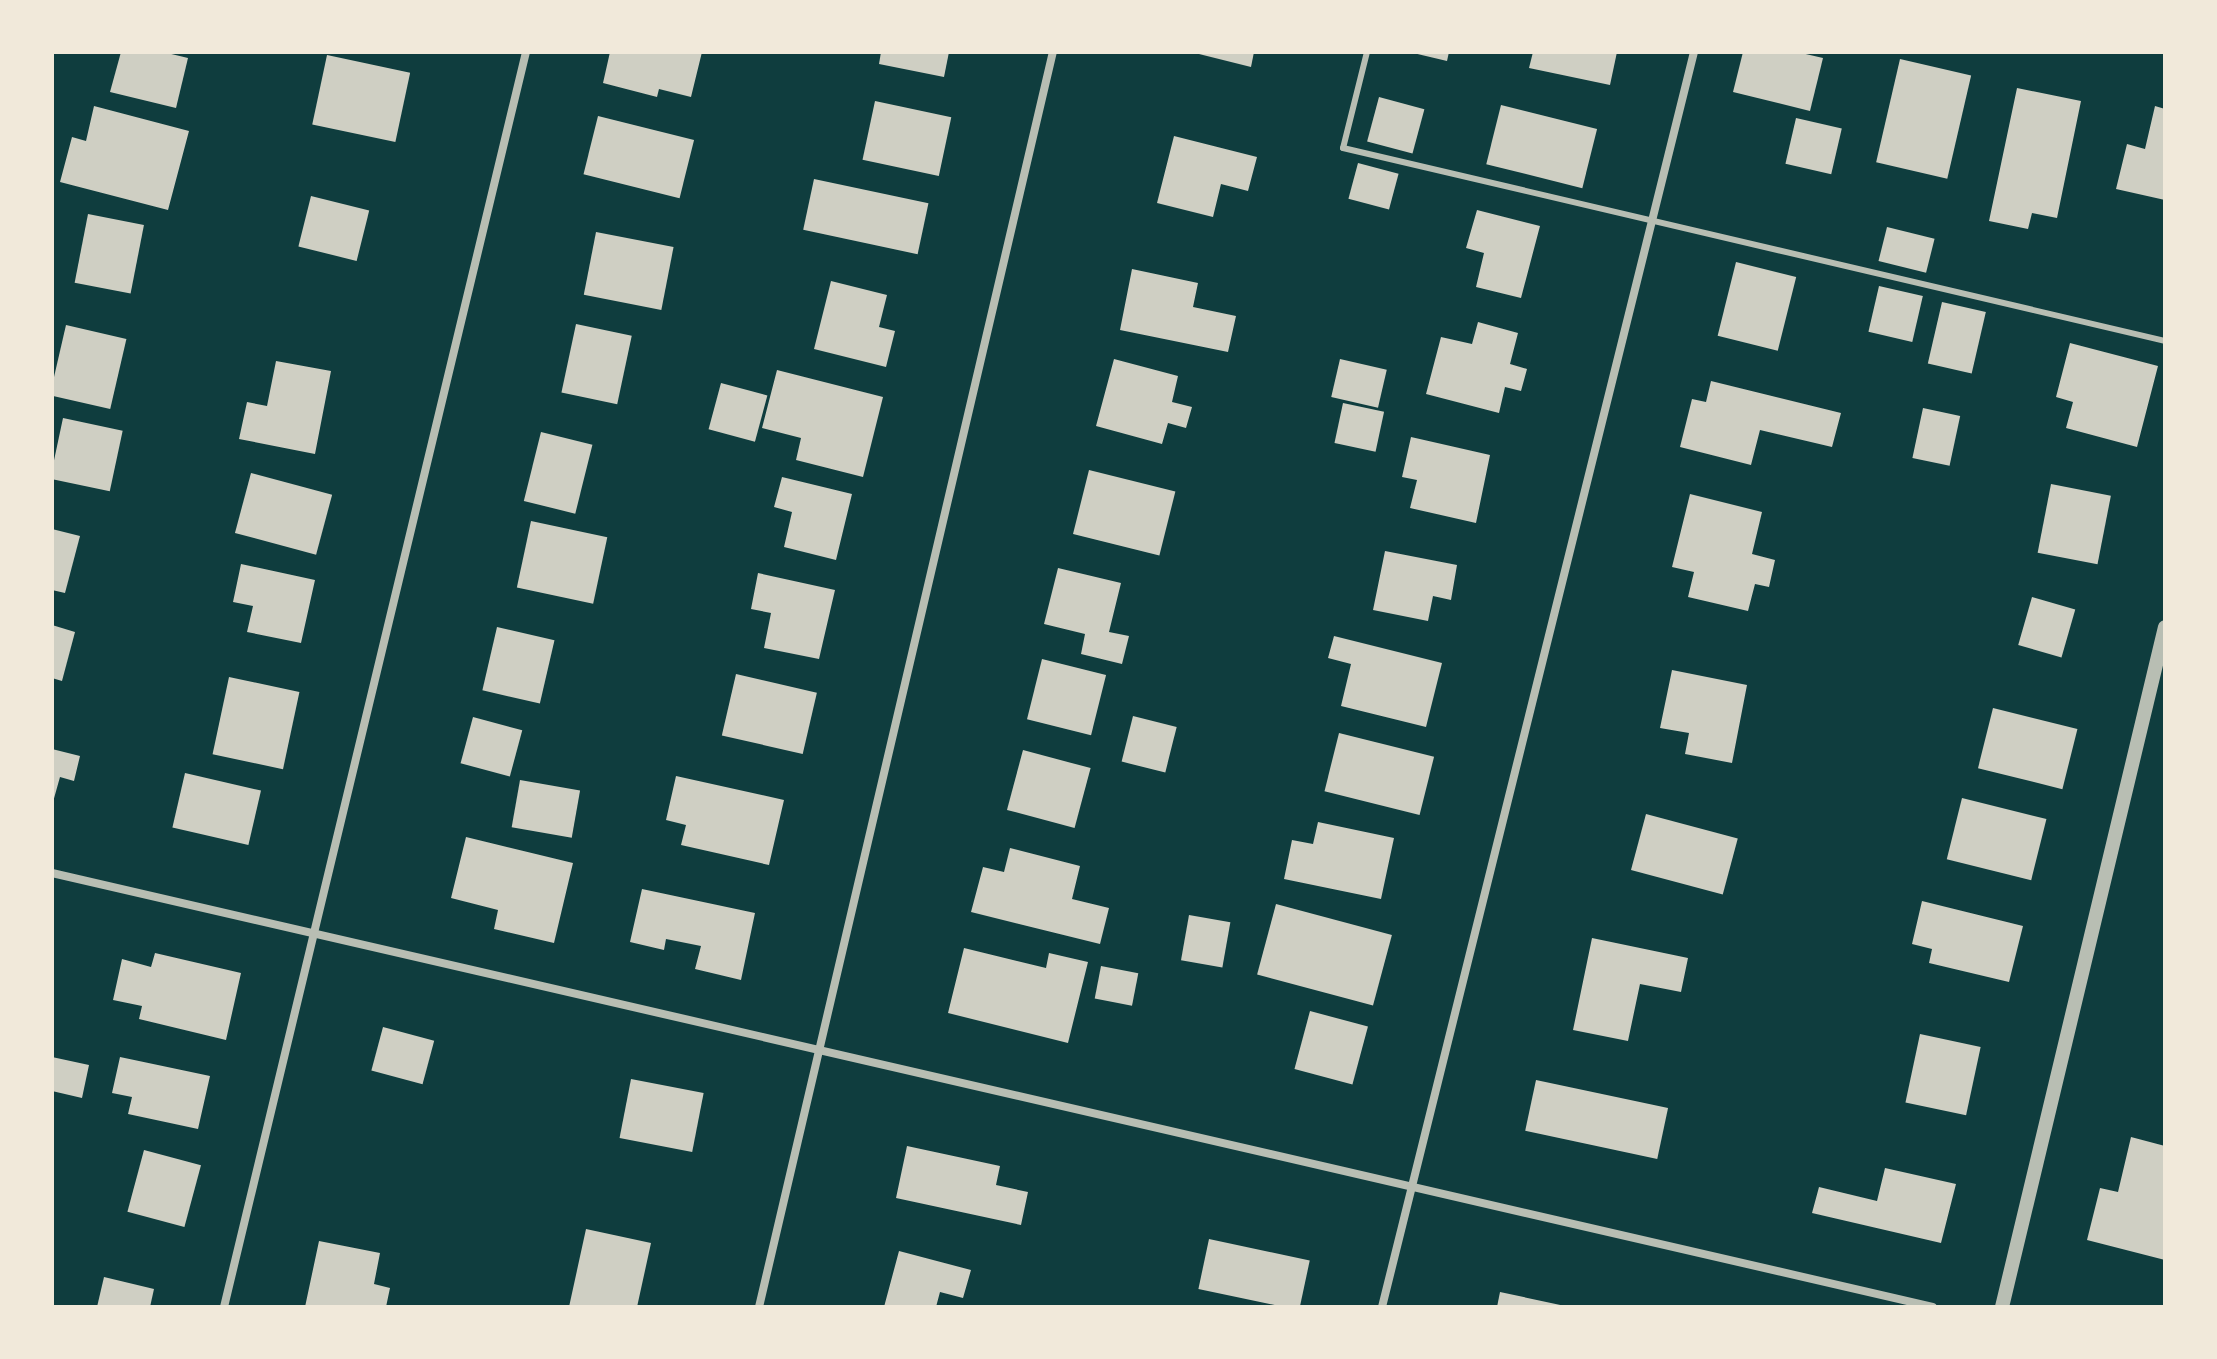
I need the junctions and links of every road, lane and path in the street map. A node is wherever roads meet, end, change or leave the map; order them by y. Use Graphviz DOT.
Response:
graph roads {
  1 [pos="526,52"];
  2 [pos="1053,52"];
  3 [pos="1367,52"];
  4 [pos="1694,52"];
  5 [pos="1653,224"];
  6 [pos="2165,341"];
  7 [pos="2165,627"];
  8 [pos="52,873"];
  9 [pos="314,932"];
  10 [pos="821,1053"];
  11 [pos="1411,1188"];
  12 [pos="224,1307"];
  13 [pos="759,1307"];
  14 [pos="1382,1307"];
  15 [pos="1933,1307"];
  16 [pos="2002,1307"];
  1 -- 9 [label="street"];
  2 -- 10 [label="street"];
  3 -- 5 [label="lane"];
  4 -- 5 [label="street"];
  5 -- 6 [label="lane"];
  5 -- 11 [label="street"];
  7 -- 16 [label="street"];
  8 -- 9 [label="street"];
  9 -- 10 [label="street"];
  9 -- 12 [label="street"];
  10 -- 11 [label="street"];
  10 -- 13 [label="street"];
  11 -- 14 [label="street"];
  11 -- 15 [label="street"];
}
